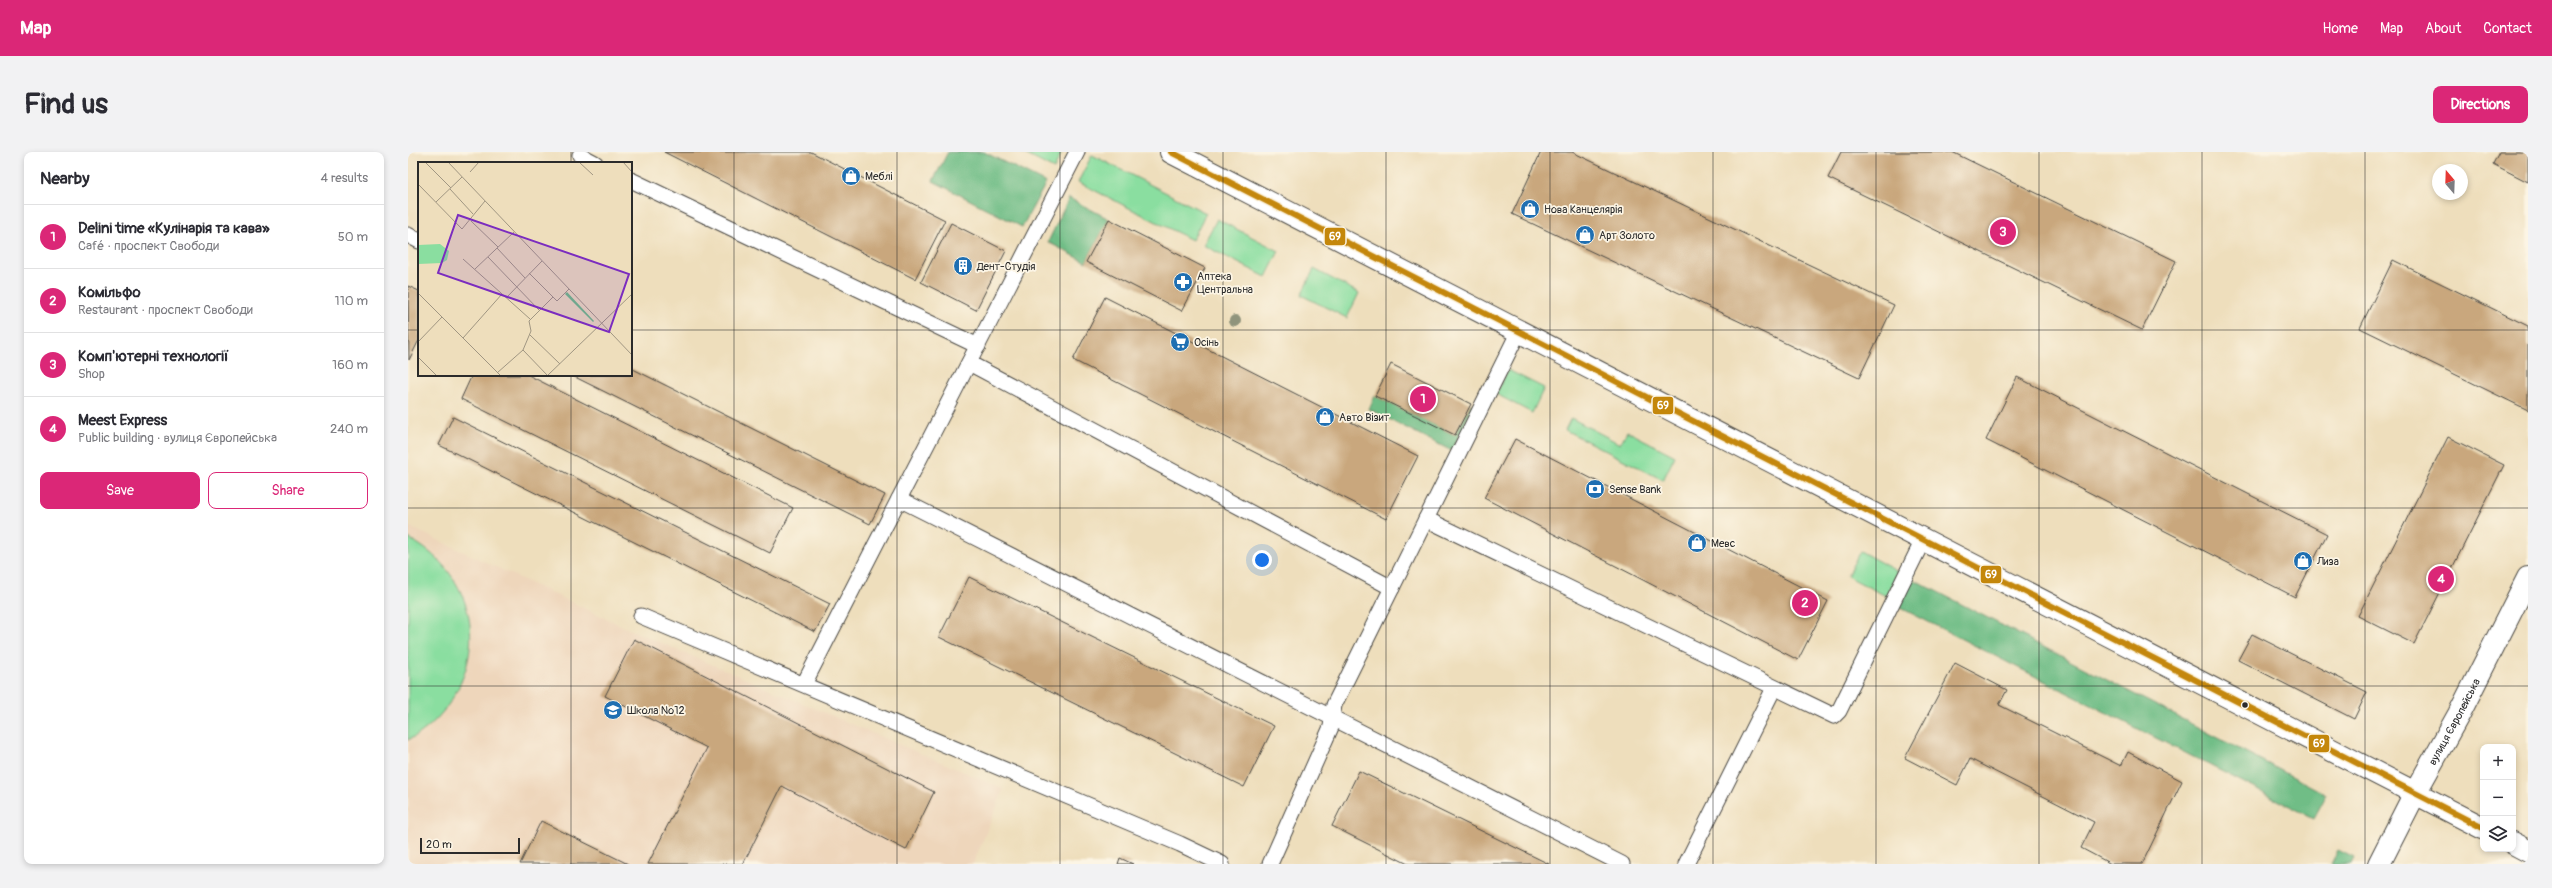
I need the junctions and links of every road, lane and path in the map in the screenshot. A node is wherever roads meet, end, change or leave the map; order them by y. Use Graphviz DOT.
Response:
graph roads {
  1 [pos="1077,152"];
  2 [pos="1171,152"];
  3 [pos="579,157"];
  4 [pos="593,162"];
  5 [pos="632,180"];
  6 [pos="408,235"];
  7 [pos="418,240"];
  8 [pos="1519,331"];
  9 [pos="978,346"];
  10 [pos="969,363"];
  11 [pos="899,499"];
  12 [pos="1426,519"];
  13 [pos="1923,540"];
  14 [pos="2528,578"];
  15 [pos="1392,588"];
  16 [pos="641,616"];
  17 [pos="804,684"];
  18 [pos="1774,688"];
  19 [pos="1331,717"];
  20 [pos="2415,793"];
  21 [pos="2480,826"];
  22 [pos="2516,845"];
  23 [pos="2528,851"];
  24 [pos="1192,858"];
  25 [pos="1222,864"];
  26 [pos="1270,864"];
  27 [pos="1622,864"];
  28 [pos="1686,864"];
  29 [pos="2379,864"];
  1 -- 9 [label="lane"];
  2 -- 8 [label="street"];
  3 -- 4 [label="lane"];
  5 -- 9 [label="lane"];
  6 -- 7 [label="lane"];
  8 -- 12 [label="lane"];
  8 -- 13 [label="street"];
  9 -- 10 [label="lane"];
  10 -- 11 [label="lane"];
  10 -- 15 [label="lane"];
  11 -- 17 [label="lane"];
  11 -- 19 [label="lane"];
  12 -- 15 [label="lane"];
  12 -- 18 [label="lane"];
  13 -- 18 [label="lane"];
  13 -- 20 [label="street"];
  14 -- 20 [label="street, вулиця Європейська"];
  15 -- 19 [label="lane"];
  16 -- 17 [label="lane"];
  17 -- 24 [label="lane"];
  18 -- 28 [label="lane"];
  19 -- 26 [label="lane"];
  19 -- 27 [label="lane"];
  20 -- 21 [label="street"];
  20 -- 29 [label="street, вулиця Європейська"];
  22 -- 23 [label="street"];
  24 -- 25 [label="lane"];
}
